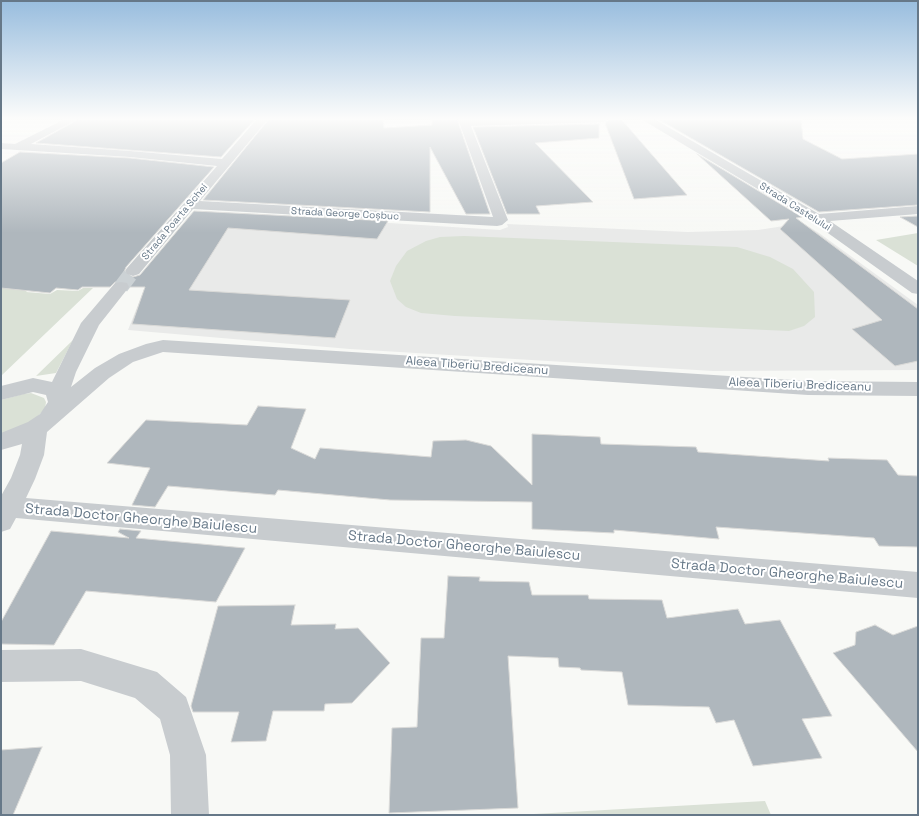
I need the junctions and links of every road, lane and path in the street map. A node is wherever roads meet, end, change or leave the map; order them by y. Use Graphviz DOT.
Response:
graph roads {
  1 [pos="163,157"];
  2 [pos="230,157"];
  3 [pos="477,157"];
  4 [pos="714,157"];
  5 [pos="225,163"];
  6 [pos="189,205"];
  7 [pos="918,210"];
  8 [pos="816,218"];
  9 [pos="133,271"];
  10 [pos="121,287"];
  11 [pos="918,289"];
  12 [pos="918,389"];
  13 [pos="1,393"];
  14 [pos="57,403"];
  15 [pos="36,428"];
  16 [pos="1,442"];
  17 [pos="5,514"];
  18 [pos="918,585"];
  19 [pos="1,666"];
  20 [pos="190,815"];
  1 -- 5 [label="street"];
  2 -- 5 [label="street, Strada Poarta Schei"];
  3 -- 6 [label="street, Strada George Coșbuc"];
  4 -- 8 [label="street, Strada Castelului"];
  5 -- 6 [label="street, Strada Poarta Schei"];
  6 -- 9 [label="street, Strada Poarta Schei"];
  7 -- 8 [label="street"];
  8 -- 11 [label="street, Strada Castelului"];
  10 -- 14 [label="street"];
  12 -- 14 [label="street, Aleea Tiberiu Brediceanu"];
  13 -- 14 [label="street"];
  14 -- 15 [label="street, Aleea Tiberiu Brediceanu"];
  15 -- 16 [label="street, Aleea Tiberiu Brediceanu"];
  15 -- 17 [label="street"];
  17 -- 18 [label="street, Strada Doctor Gheorghe Baiulescu"];
  19 -- 20 [label="street"];
}
